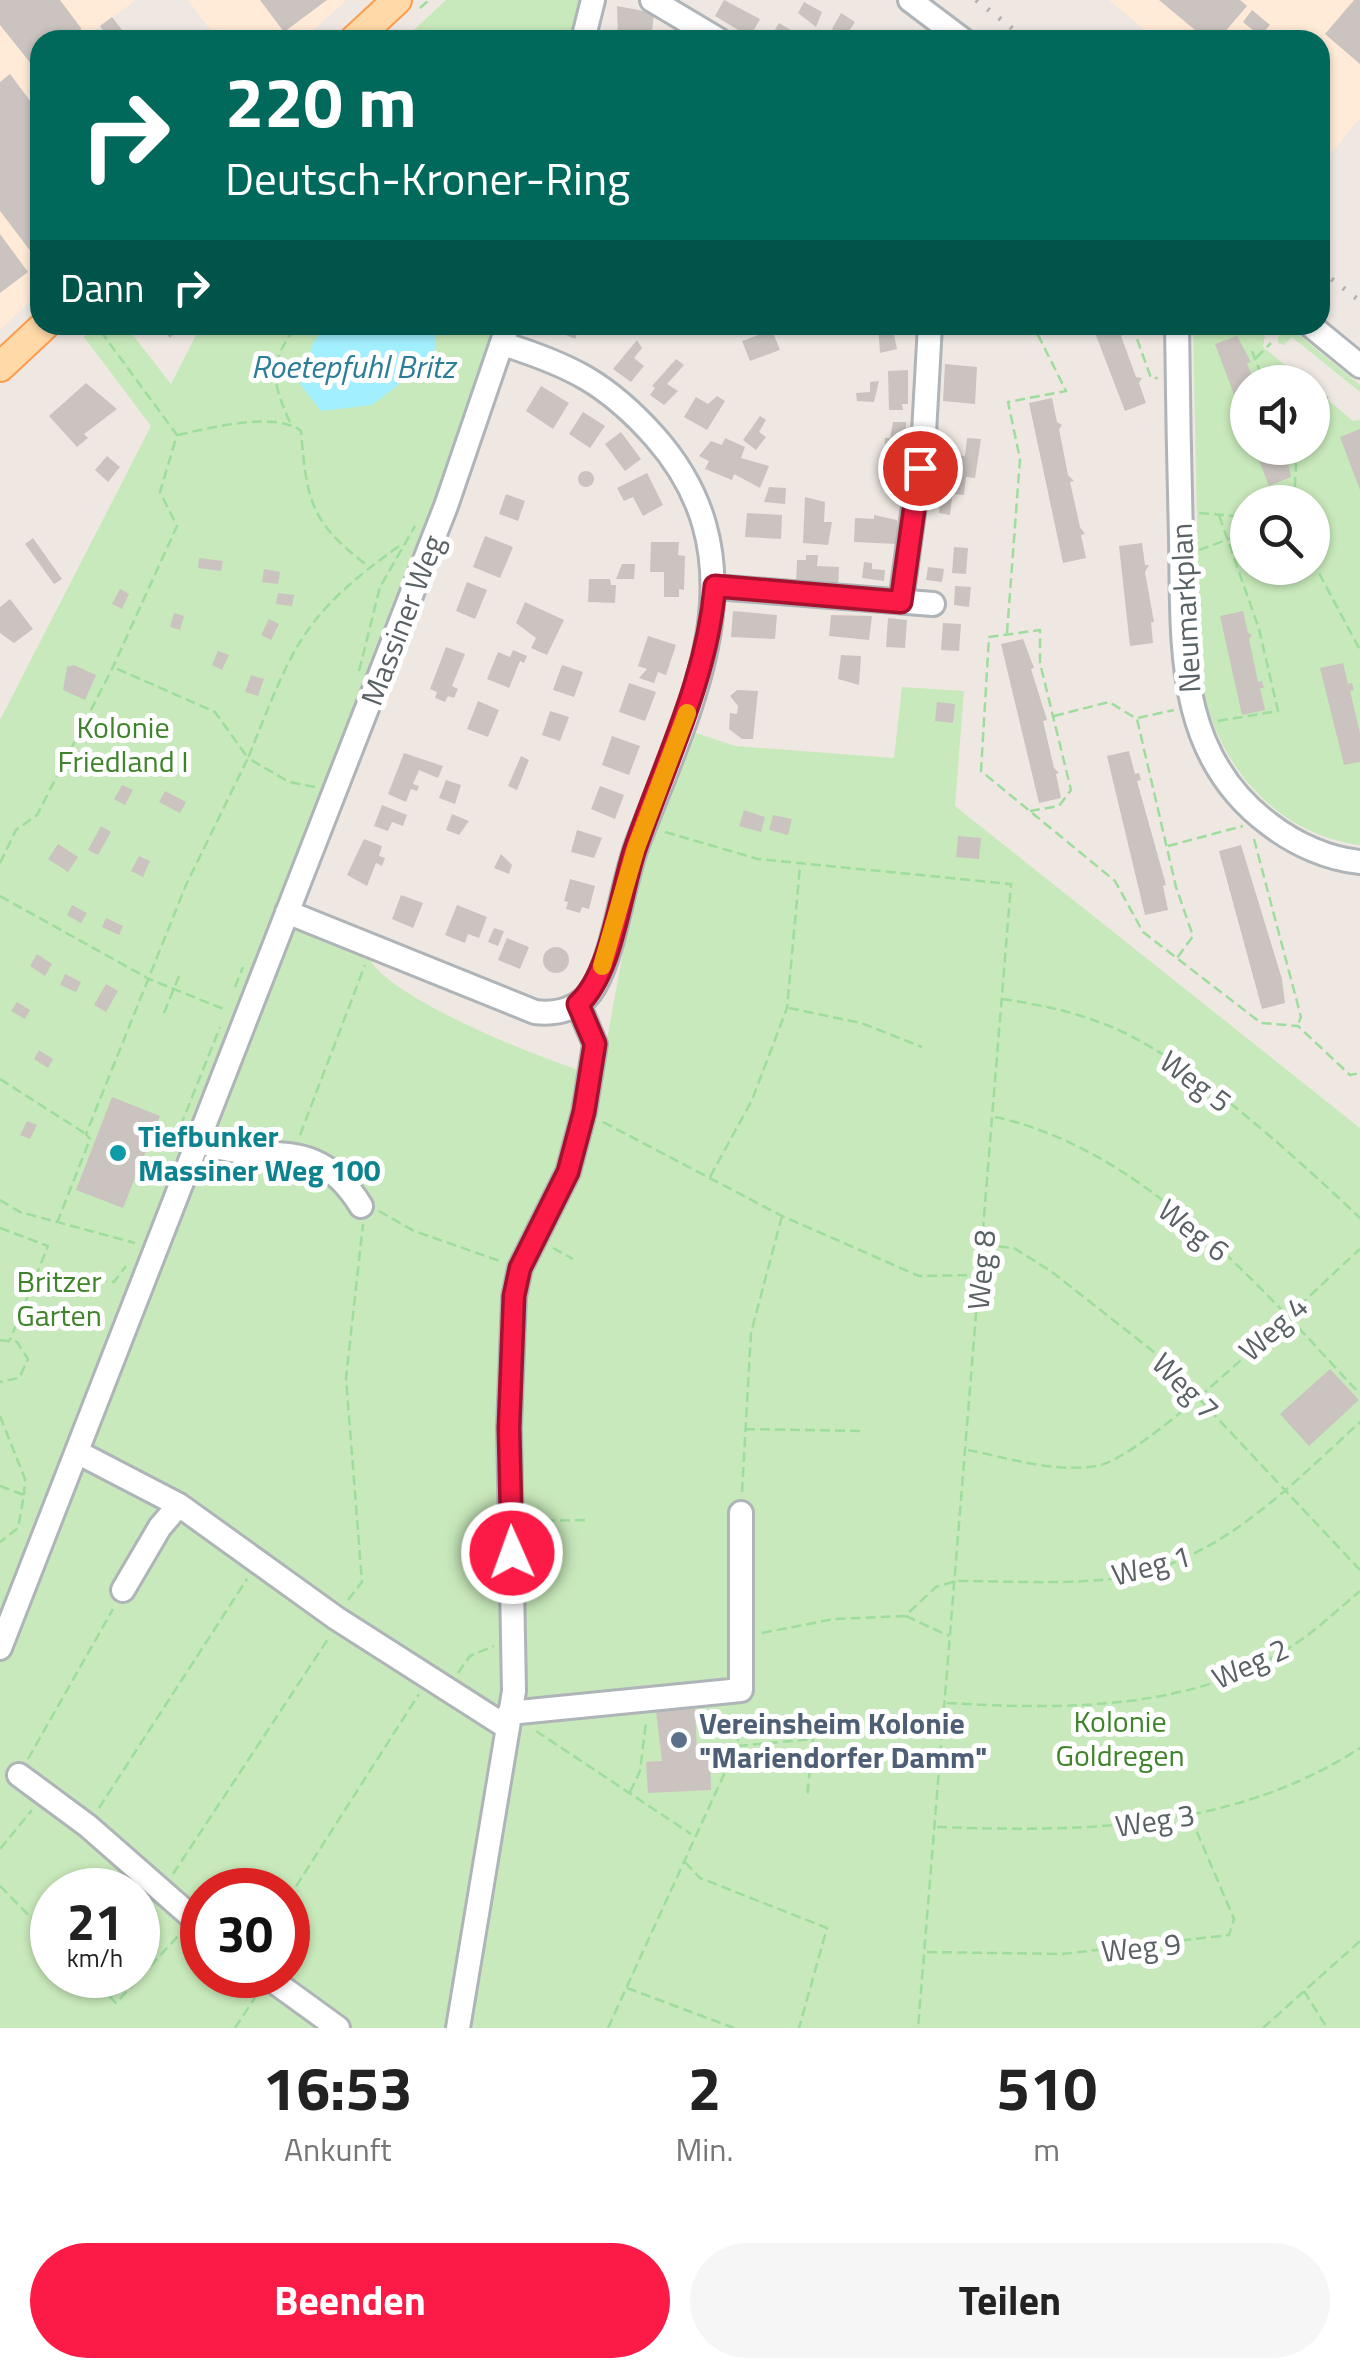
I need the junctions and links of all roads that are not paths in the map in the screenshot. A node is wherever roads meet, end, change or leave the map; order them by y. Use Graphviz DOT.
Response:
graph roads {
  1 [pos="398,0"];
  2 [pos="593,0"];
  3 [pos="652,0"];
  4 [pos="910,0"];
  5 [pos="365,30"];
  6 [pos="586,30"];
  7 [pos="702,30"];
  8 [pos="950,30"];
  9 [pos="35,335"];
  10 [pos="506,335"];
  11 [pos="508,335"];
  12 [pos="929,335"];
  13 [pos="1177,335"];
  14 [pos="1322,335"];
  15 [pos="1360,366"];
  16 [pos="0,367"];
  17 [pos="715,586"];
  18 [pos="901,602"];
  19 [pos="933,604"];
  20 [pos="1360,862"];
  21 [pos="287,912"];
  22 [pos="578,1004"];
  23 [pos="198,1140"];
  24 [pos="361,1206"];
  25 [pos="77,1452"];
  26 [pos="179,1505"];
  27 [pos="741,1513"];
  28 [pos="124,1590"];
  29 [pos="0,1648"];
  30 [pos="507,1720"];
  31 [pos="19,1775"];
  32 [pos="180,1906"];
  33 [pos="296,1998"];
  34 [pos="338,2028"];
  35 [pos="458,2028"];
  1 -- 5 [label="main road"];
  2 -- 6 [label="street"];
  3 -- 7 [label="street"];
  4 -- 8 [label="street"];
  9 -- 16 [label="main road"];
  10 -- 21 [label="street, Massiner Weg"];
  11 -- 17 [label="street"];
  12 -- 18 [label="street"];
  13 -- 20 [label="street, Neumarkplan"];
  14 -- 15 [label="street"];
  17 -- 18 [label="street"];
  17 -- 22 [label="street"];
  18 -- 19 [label="street"];
  21 -- 22 [label="street"];
  21 -- 23 [label="street, Massiner Weg"];
  22 -- 30 [label="street"];
  23 -- 24 [label="street"];
  23 -- 25 [label="street, Massiner Weg"];
  25 -- 26 [label="street"];
  25 -- 29 [label="street, Massiner Weg"];
  26 -- 28 [label="street"];
  26 -- 30 [label="street"];
  27 -- 30 [label="street"];
  30 -- 35 [label="street"];
  31 -- 32 [label="street"];
  33 -- 34 [label="street"];
}
